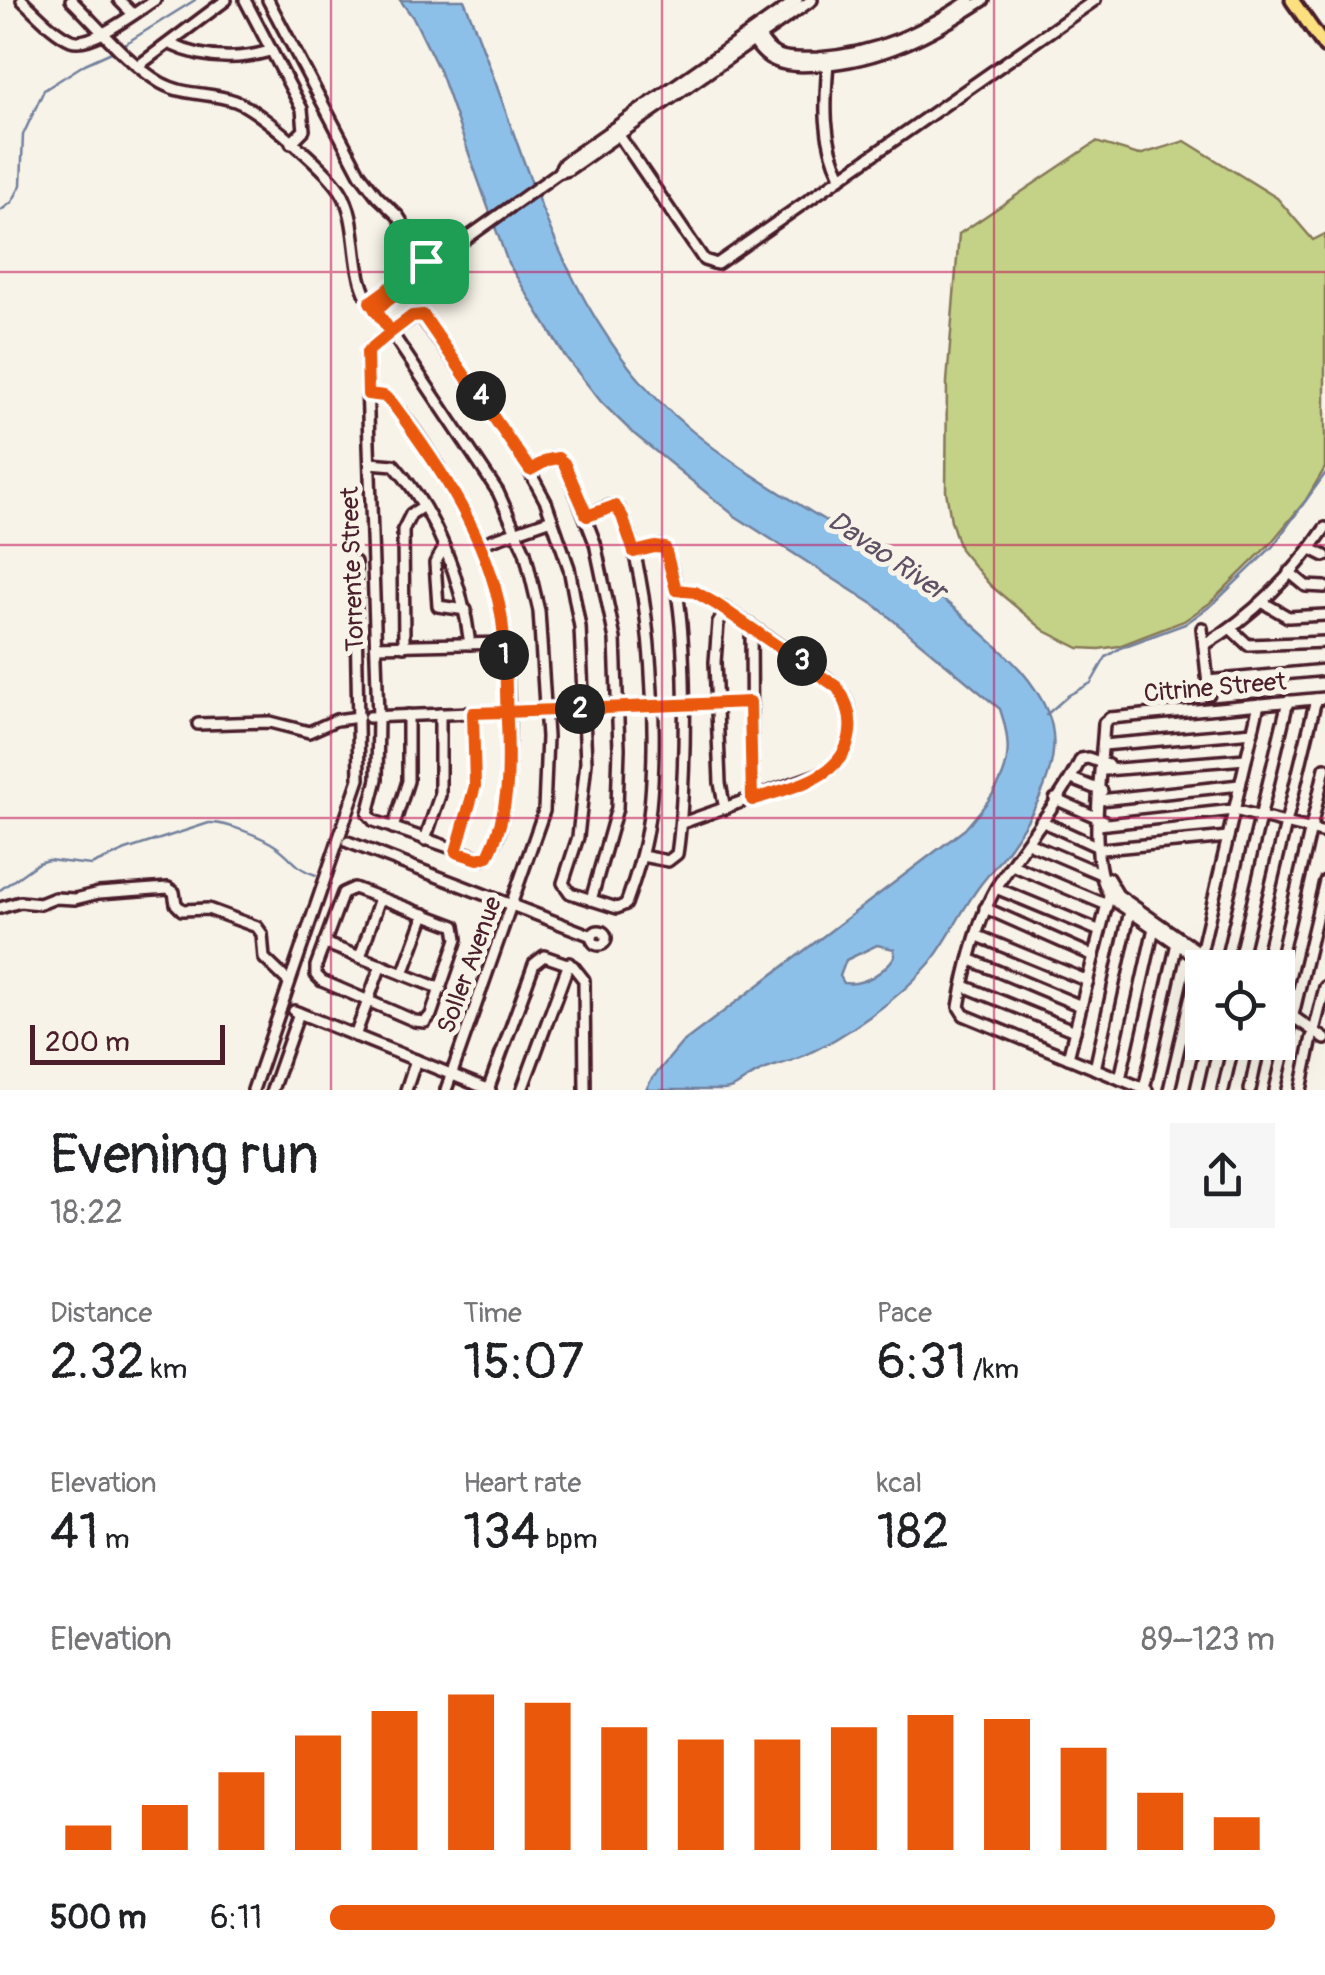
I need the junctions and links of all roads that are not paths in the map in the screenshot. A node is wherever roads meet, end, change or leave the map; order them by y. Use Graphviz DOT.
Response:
graph roads {
  1 [pos="22,0"];
  2 [pos="70,0"];
  3 [pos="119,0"];
  4 [pos="155,0"];
  5 [pos="226,0"];
  6 [pos="245,0"];
  7 [pos="268,0"];
  8 [pos="798,0"];
  9 [pos="812,0"];
  10 [pos="970,0"];
  11 [pos="984,0"];
  12 [pos="1095,0"];
  13 [pos="1292,0"];
  14 [pos="133,14"];
  15 [pos="956,14"];
  16 [pos="104,32"];
  17 [pos="754,35"];
  18 [pos="170,44"];
  19 [pos="1325,48"];
  20 [pos="270,51"];
  21 [pos="828,60"];
  22 [pos="138,66"];
  23 [pos="617,131"];
  24 [pos="291,144"];
  25 [pos="841,176"];
  26 [pos="429,265"];
  27 [pos="373,306"];
  28 [pos="391,332"];
  29 [pos="368,394"];
  30 [pos="370,462"];
  31 [pos="530,470"];
  32 [pos="422,507"];
  33 [pos="587,516"];
  34 [pos="552,519"];
  35 [pos="1325,528"];
  36 [pos="516,531"];
  37 [pos="480,544"];
  38 [pos="444,548"];
  39 [pos="1311,549"];
  40 [pos="634,552"];
  41 [pos="1325,556"];
  42 [pos="355,562"];
  43 [pos="1289,572"];
  44 [pos="1325,588"];
  45 [pos="676,590"];
  46 [pos="1262,602"];
  47 [pos="466,610"];
  48 [pos="726,610"];
  49 [pos="1325,615"];
  50 [pos="751,626"];
  51 [pos="1202,628"];
  52 [pos="1231,629"];
  53 [pos="504,642"];
  54 [pos="1325,642"];
  55 [pos="470,644"];
  56 [pos="1204,645"];
  57 [pos="376,646"];
  58 [pos="404,646"];
  59 [pos="1325,670"];
  60 [pos="1208,681"];
  61 [pos="1210,694"];
  62 [pos="1321,698"];
  63 [pos="750,702"];
  64 [pos="1288,702"];
  65 [pos="719,703"];
  66 [pos="684,704"];
  67 [pos="1259,704"];
  68 [pos="650,706"];
  69 [pos="618,707"];
  70 [pos="584,708"];
  71 [pos="546,710"];
  72 [pos="506,712"];
  73 [pos="473,713"];
  74 [pos="440,714"];
  75 [pos="408,716"];
  76 [pos="369,717"];
  77 [pos="198,724"];
  78 [pos="1252,732"];
  79 [pos="1106,744"];
  80 [pos="1246,759"];
  81 [pos="1105,767"];
  82 [pos="1325,768"];
  83 [pos="1072,779"];
  84 [pos="1240,784"];
  85 [pos="1103,796"];
  86 [pos="752,800"];
  87 [pos="1055,800"];
  88 [pos="724,809"];
  89 [pos="1234,810"];
  90 [pos="1261,817"];
  91 [pos="1041,822"];
  92 [pos="1101,822"];
  93 [pos="682,823"];
  94 [pos="1287,824"];
  95 [pos="393,828"];
  96 [pos="1311,830"];
  97 [pos="1325,833"];
  98 [pos="1228,837"];
  99 [pos="425,840"];
  100 [pos="348,842"];
  101 [pos="1028,843"];
  102 [pos="1099,848"];
  103 [pos="456,852"];
  104 [pos="642,856"];
  105 [pos="1012,865"];
  106 [pos="1101,874"];
  107 [pos="1325,882"];
  108 [pos="996,888"];
  109 [pos="380,898"];
  110 [pos="591,900"];
  111 [pos="1108,900"];
  112 [pos="512,907"];
  113 [pos="0,908"];
  114 [pos="985,908"];
  115 [pos="1130,912"];
  116 [pos="424,914"];
  117 [pos="1154,928"];
  118 [pos="1100,931"];
  119 [pos="592,936"];
  120 [pos="978,936"];
  121 [pos="324,942"];
  122 [pos="1177,943"];
  123 [pos="1189,950"];
  124 [pos="1192,950"];
  125 [pos="1201,950"];
  126 [pos="1228,950"];
  127 [pos="1256,950"];
  128 [pos="1283,950"];
  129 [pos="1094,956"];
  130 [pos="360,957"];
  131 [pos="971,960"];
  132 [pos="569,964"];
  133 [pos="382,966"];
  134 [pos="402,974"];
  135 [pos="1088,981"];
  136 [pos="289,982"];
  137 [pos="964,986"];
  138 [pos="1325,986"];
  139 [pos="440,989"];
  140 [pos="368,1002"];
  141 [pos="1081,1006"];
  142 [pos="1295,1007"];
  143 [pos="1185,1021"];
  144 [pos="1295,1022"];
  145 [pos="1075,1031"];
  146 [pos="1313,1034"];
  147 [pos="355,1036"];
  148 [pos="1325,1043"];
  149 [pos="1068,1058"];
  150 [pos="416,1060"];
  151 [pos="1203,1060"];
  152 [pos="1230,1060"];
  153 [pos="1256,1060"];
  154 [pos="1282,1060"];
  155 [pos="1094,1069"];
  156 [pos="452,1074"];
  157 [pos="1120,1080"];
  158 [pos="253,1090"];
  159 [pos="272,1090"];
  160 [pos="406,1090"];
  161 [pos="446,1090"];
  162 [pos="489,1090"];
  163 [pos="522,1090"];
  164 [pos="585,1090"];
  165 [pos="1145,1090"];
  166 [pos="1169,1090"];
  167 [pos="1196,1090"];
  168 [pos="1223,1090"];
  169 [pos="1250,1090"];
  170 [pos="1275,1090"];
  171 [pos="1301,1090"];
  1 -- 16 [label="street"];
  2 -- 16 [label="street"];
  3 -- 14 [label="street"];
  4 -- 14 [label="street"];
  5 -- 18 [label="street"];
  6 -- 20 [label="street"];
  7 -- 26 [label="street"];
  8 -- 17 [label="street"];
  9 -- 17 [label="street"];
  10 -- 15 [label="street"];
  11 -- 15 [label="street"];
  12 -- 25 [label="street"];
  13 -- 19 [label="main road"];
  14 -- 16 [label="street"];
  15 -- 21 [label="street"];
  16 -- 22 [label="street"];
  17 -- 21 [label="street"];
  17 -- 23 [label="street"];
  18 -- 20 [label="street"];
  18 -- 22 [label="street"];
  20 -- 24 [label="street"];
  21 -- 25 [label="street"];
  22 -- 24 [label="street, Soller Avenue"];
  23 -- 25 [label="street"];
  23 -- 26 [label="street"];
  24 -- 27 [label="street, Soller Avenue"];
  26 -- 27 [label="street"];
  27 -- 28 [label="street, Soller Avenue"];
  28 -- 29 [label="street, Torrente Street"];
  28 -- 31 [label="street"];
  28 -- 36 [label="street, Soller Avenue"];
  29 -- 30 [label="street, Torrente Street"];
  29 -- 37 [label="street"];
  30 -- 32 [label="street"];
  30 -- 57 [label="street, Torrente Street"];
  31 -- 33 [label="street"];
  31 -- 34 [label="street"];
  32 -- 38 [label="street"];
  32 -- 58 [label="street"];
  33 -- 40 [label="street"];
  33 -- 69 [label="street"];
  34 -- 36 [label="street"];
  34 -- 70 [label="street"];
  35 -- 39 [label="street"];
  36 -- 37 [label="street"];
  36 -- 71 [label="street, Soller Avenue"];
  37 -- 53 [label="street"];
  38 -- 47 [label="street"];
  38 -- 47 [label="street"];
  39 -- 41 [label="street"];
  39 -- 43 [label="street"];
  40 -- 45 [label="street"];
  40 -- 68 [label="street"];
  42 -- 76 [label="street"];
  43 -- 44 [label="street"];
  43 -- 46 [label="street"];
  45 -- 48 [label="street"];
  45 -- 66 [label="street"];
  46 -- 49 [label="street"];
  46 -- 52 [label="street"];
  47 -- 55 [label="street"];
  48 -- 50 [label="street"];
  48 -- 65 [label="street"];
  50 -- 63 [label="street"];
  50 -- 86 [label="street"];
  51 -- 56 [label="street"];
  52 -- 54 [label="street"];
  52 -- 56 [label="street"];
  53 -- 55 [label="street"];
  53 -- 72 [label="street"];
  55 -- 58 [label="street"];
  56 -- 60 [label="street"];
  57 -- 58 [label="street"];
  57 -- 76 [label="street, Torrente Street"];
  59 -- 60 [label="street"];
  60 -- 61 [label="street"];
  62 -- 64 [label="street, Citrine Street"];
  62 -- 94 [label="street"];
  63 -- 65 [label="street"];
  63 -- 86 [label="street"];
  64 -- 67 [label="street, Citrine Street"];
  64 -- 90 [label="street"];
  65 -- 66 [label="street"];
  65 -- 88 [label="street"];
  66 -- 68 [label="street"];
  66 -- 93 [label="street"];
  67 -- 78 [label="street"];
  67 -- 79 [label="street, Citrine Street"];
  68 -- 69 [label="street"];
  68 -- 104 [label="street"];
  69 -- 70 [label="street"];
  69 -- 110 [label="street"];
  70 -- 71 [label="street"];
  70 -- 110 [label="street"];
  71 -- 72 [label="street"];
  71 -- 112 [label="street, Soller Avenue"];
  72 -- 73 [label="street"];
  72 -- 103 [label="street"];
  73 -- 74 [label="street"];
  73 -- 103 [label="street"];
  74 -- 75 [label="street"];
  74 -- 99 [label="street"];
  75 -- 76 [label="street"];
  75 -- 95 [label="street"];
  76 -- 77 [label="street"];
  76 -- 95 [label="street, Torrente Street"];
  76 -- 136 [label="street"];
  78 -- 79 [label="street"];
  78 -- 80 [label="street"];
  79 -- 81 [label="street"];
  80 -- 81 [label="street"];
  80 -- 84 [label="street"];
  81 -- 83 [label="street"];
  81 -- 85 [label="street"];
  82 -- 96 [label="street"];
  83 -- 85 [label="street"];
  83 -- 87 [label="street"];
  84 -- 85 [label="street"];
  84 -- 89 [label="street"];
  85 -- 92 [label="street"];
  86 -- 88 [label="street"];
  87 -- 91 [label="street"];
  87 -- 92 [label="street"];
  88 -- 93 [label="street"];
  89 -- 90 [label="street"];
  89 -- 92 [label="street"];
  89 -- 98 [label="street"];
  90 -- 94 [label="street"];
  90 -- 126 [label="street"];
  91 -- 101 [label="street"];
  91 -- 102 [label="street"];
  92 -- 102 [label="street"];
  93 -- 104 [label="street"];
  94 -- 96 [label="street"];
  94 -- 127 [label="street"];
  95 -- 99 [label="street"];
  96 -- 97 [label="street"];
  96 -- 128 [label="street"];
  98 -- 102 [label="street"];
  98 -- 125 [label="street"];
  99 -- 103 [label="street"];
  100 -- 112 [label="street"];
  101 -- 105 [label="street"];
  101 -- 106 [label="street"];
  102 -- 106 [label="street"];
  102 -- 124 [label="street"];
  104 -- 110 [label="street"];
  105 -- 108 [label="street"];
  105 -- 111 [label="street"];
  106 -- 111 [label="street"];
  107 -- 142 [label="street"];
  108 -- 114 [label="street"];
  108 -- 118 [label="street"];
  109 -- 116 [label="street"];
  109 -- 121 [label="street"];
  109 -- 130 [label="street"];
  111 -- 115 [label="street"];
  111 -- 118 [label="street"];
  112 -- 119 [label="street"];
  112 -- 156 [label="street, Soller Avenue"];
  113 -- 136 [label="street"];
  114 -- 120 [label="street"];
  114 -- 129 [label="street"];
  115 -- 117 [label="street"];
  115 -- 155 [label="street"];
  116 -- 134 [label="street"];
  116 -- 139 [label="street"];
  117 -- 122 [label="street"];
  117 -- 157 [label="street"];
  118 -- 129 [label="street"];
  120 -- 131 [label="street"];
  120 -- 135 [label="street"];
  121 -- 130 [label="street"];
  121 -- 140 [label="street"];
  122 -- 123 [label="street"];
  122 -- 165 [label="street"];
  129 -- 135 [label="street"];
  130 -- 133 [label="street"];
  131 -- 137 [label="street"];
  131 -- 141 [label="street"];
  132 -- 162 [label="street"];
  132 -- 163 [label="street"];
  132 -- 164 [label="street"];
  133 -- 134 [label="street"];
  133 -- 140 [label="street"];
  134 -- 139 [label="street"];
  135 -- 141 [label="street"];
  136 -- 158 [label="street"];
  137 -- 145 [label="street"];
  137 -- 149 [label="street"];
  138 -- 146 [label="street"];
  139 -- 140 [label="street"];
  140 -- 147 [label="street"];
  141 -- 145 [label="street"];
  143 -- 166 [label="street"];
  144 -- 146 [label="street"];
  145 -- 149 [label="street"];
  146 -- 148 [label="street"];
  146 -- 171 [label="street"];
  147 -- 150 [label="street"];
  147 -- 159 [label="street"];
  149 -- 155 [label="street"];
  150 -- 156 [label="street"];
  150 -- 160 [label="street"];
  151 -- 167 [label="street"];
  152 -- 168 [label="street"];
  153 -- 169 [label="street"];
  154 -- 170 [label="street"];
  155 -- 157 [label="street"];
  156 -- 161 [label="street, Soller Avenue"];
  156 -- 162 [label="street"];
  157 -- 165 [label="street"];
}
